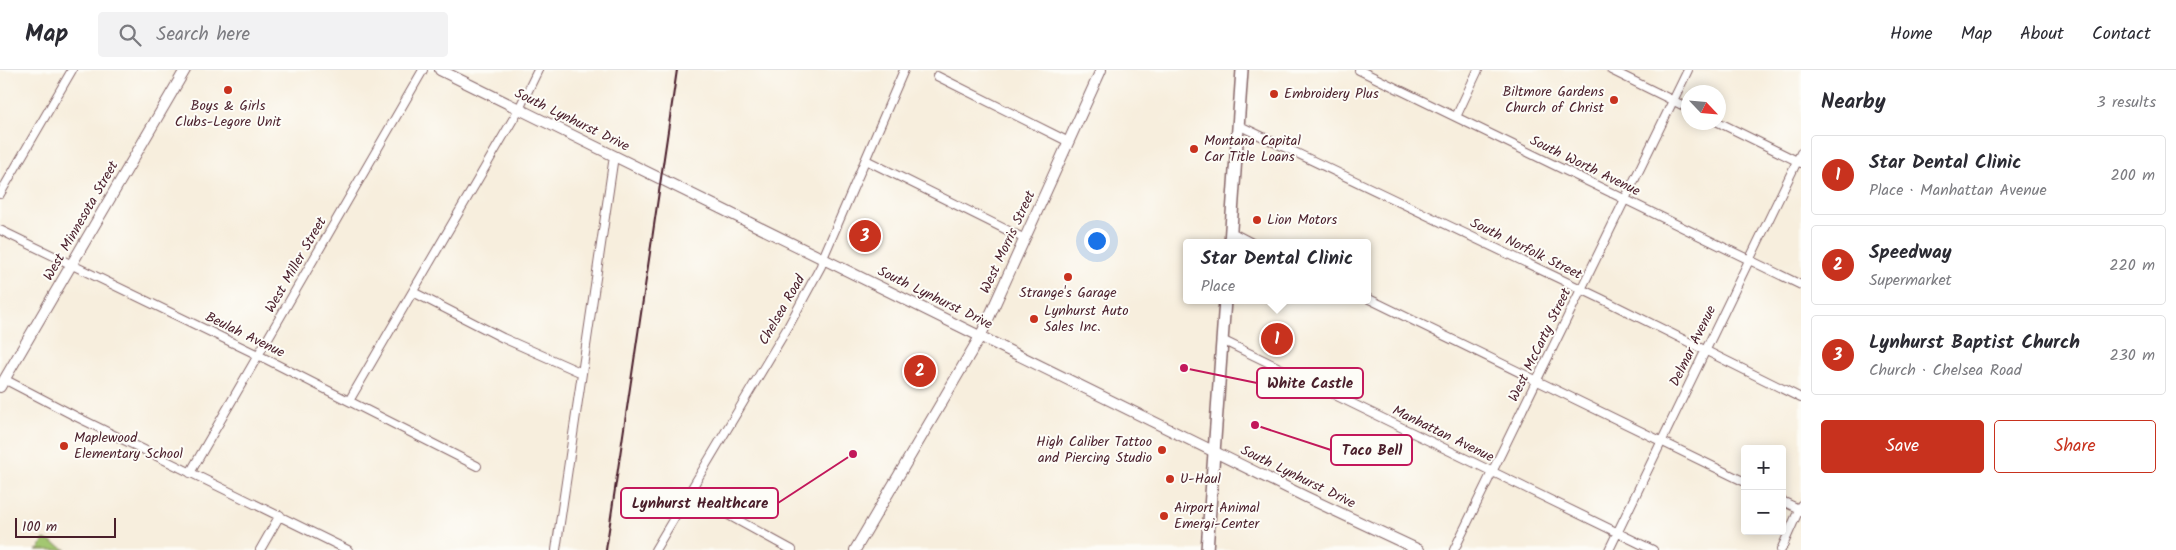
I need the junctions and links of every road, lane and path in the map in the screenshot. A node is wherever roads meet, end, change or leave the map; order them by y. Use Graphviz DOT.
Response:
graph roads {
  1 [pos="72,70"];
  2 [pos="185,70"];
  3 [pos="423,70"];
  4 [pos="440,70"];
  5 [pos="538,70"];
  6 [pos="904,70"];
  7 [pos="1101,70"];
  8 [pos="1242,70"];
  9 [pos="1359,70"];
  10 [pos="1478,70"];
  11 [pos="1611,70"];
  12 [pos="1688,70"];
  13 [pos="937,76"];
  14 [pos="1673,101"];
  15 [pos="1681,105"];
  16 [pos="519,109"];
  17 [pos="1456,117"];
  18 [pos="1238,125"];
  19 [pos="1726,126"];
  20 [pos="1068,142"];
  21 [pos="614,156"];
  22 [pos="1800,159"];
  23 [pos="866,160"];
  24 [pos="0,194"];
  25 [pos="1625,200"];
  26 [pos="0,230"];
  27 [pos="1230,238"];
  28 [pos="1025,239"];
  29 [pos="823,258"];
  30 [pos="1749,260"];
  31 [pos="71,265"];
  32 [pos="1801,285"];
  33 [pos="1581,289"];
  34 [pos="413,292"];
  35 [pos="1371,300"];
  36 [pos="1226,304"];
  37 [pos="980,335"];
  38 [pos="1222,340"];
  39 [pos="1705,350"];
  40 [pos="258,355"];
  41 [pos="582,373"];
  42 [pos="1537,380"];
  43 [pos="2,383"];
  44 [pos="1801,398"];
  45 [pos="349,401"];
  46 [pos="1661,442"];
  47 [pos="1214,452"];
  48 [pos="477,466"];
  49 [pos="1493,472"];
  50 [pos="190,473"];
  51 [pos="1741,480"];
  52 [pos="690,494"];
  53 [pos="1786,502"];
  54 [pos="1800,507"];
  55 [pos="280,516"];
  56 [pos="1617,533"];
  57 [pos="260,550"];
  58 [pos="348,550"];
  59 [pos="556,550"];
  60 [pos="655,550"];
  61 [pos="792,550"];
  62 [pos="855,550"];
  63 [pos="1207,550"];
  64 [pos="1419,550"];
  65 [pos="1454,550"];
  66 [pos="1609,550"];
  67 [pos="1653,550"];
  68 [pos="1781,550"];
  1 -- 24 [label="street"];
  2 -- 31 [label="main road, West Minnesota Street"];
  3 -- 40 [label="street, West Miller Street"];
  4 -- 16 [label="main road, South Lynhurst Drive"];
  5 -- 16 [label="street"];
  6 -- 23 [label="street, Chelsea Road"];
  7 -- 20 [label="main road, West Morris Street"];
  8 -- 18 [label="main road"];
  9 -- 17 [label="street, South Worth Avenue"];
  10 -- 17 [label="street"];
  11 -- 14 [label="street"];
  12 -- 14 [label="street, West McCarty Street"];
  13 -- 20 [label="street"];
  14 -- 15 [label="street"];
  14 -- 25 [label="street, West McCarty Street"];
  16 -- 21 [label="main road, South Lynhurst Drive"];
  16 -- 34 [label="street"];
  17 -- 25 [label="street, South Worth Avenue"];
  18 -- 27 [label="main road"];
  18 -- 33 [label="street, South Norfolk Street"];
  19 -- 22 [label="street"];
  20 -- 28 [label="main road, West Morris Street"];
  21 -- 29 [label="main road, South Lynhurst Drive"];
  21 -- 41 [label="street"];
  22 -- 30 [label="street, Delmar Avenue"];
  23 -- 28 [label="street"];
  23 -- 29 [label="street, Chelsea Road"];
  25 -- 30 [label="street, South Worth Avenue"];
  25 -- 33 [label="street, West McCarty Street"];
  26 -- 31 [label="street, Beulah Avenue"];
  28 -- 37 [label="main road, West Morris Street"];
  29 -- 37 [label="main road, South Lynhurst Drive"];
  29 -- 52 [label="street, Chelsea Road"];
  30 -- 32 [label="street, South Worth Avenue"];
  30 -- 39 [label="street, Delmar Avenue"];
  31 -- 40 [label="street, Beulah Avenue"];
  31 -- 43 [label="main road, West Minnesota Street"];
  33 -- 39 [label="street, South Norfolk Street"];
  33 -- 42 [label="street, West McCarty Street"];
  34 -- 41 [label="street"];
  34 -- 45 [label="street"];
  35 -- 42 [label="street"];
  36 -- 38 [label="main road"];
  37 -- 47 [label="main road, South Lynhurst Drive"];
  37 -- 62 [label="main road, West Morris Street"];
  38 -- 47 [label="main road"];
  38 -- 49 [label="street, Manhattan Avenue"];
  39 -- 44 [label="street, South Norfolk Street"];
  39 -- 46 [label="street, Delmar Avenue"];
  40 -- 45 [label="street, Beulah Avenue"];
  40 -- 50 [label="street, West Miller Street"];
  41 -- 59 [label="street"];
  42 -- 46 [label="street"];
  42 -- 49 [label="street, West McCarty Street"];
  43 -- 50 [label="street"];
  45 -- 48 [label="street, Beulah Avenue"];
  46 -- 51 [label="street"];
  46 -- 56 [label="street, Delmar Avenue"];
  47 -- 63 [label="main road"];
  47 -- 64 [label="main road, South Lynhurst Drive"];
  49 -- 56 [label="street, Manhattan Avenue"];
  49 -- 65 [label="street, West McCarty Street"];
  50 -- 55 [label="street"];
  52 -- 60 [label="street, Chelsea Road"];
  52 -- 61 [label="street"];
  53 -- 54 [label="street"];
  54 -- 68 [label="street"];
  55 -- 57 [label="street"];
  55 -- 58 [label="street"];
  56 -- 66 [label="street, Delmar Avenue"];
  56 -- 67 [label="street, Manhattan Avenue"];
}
